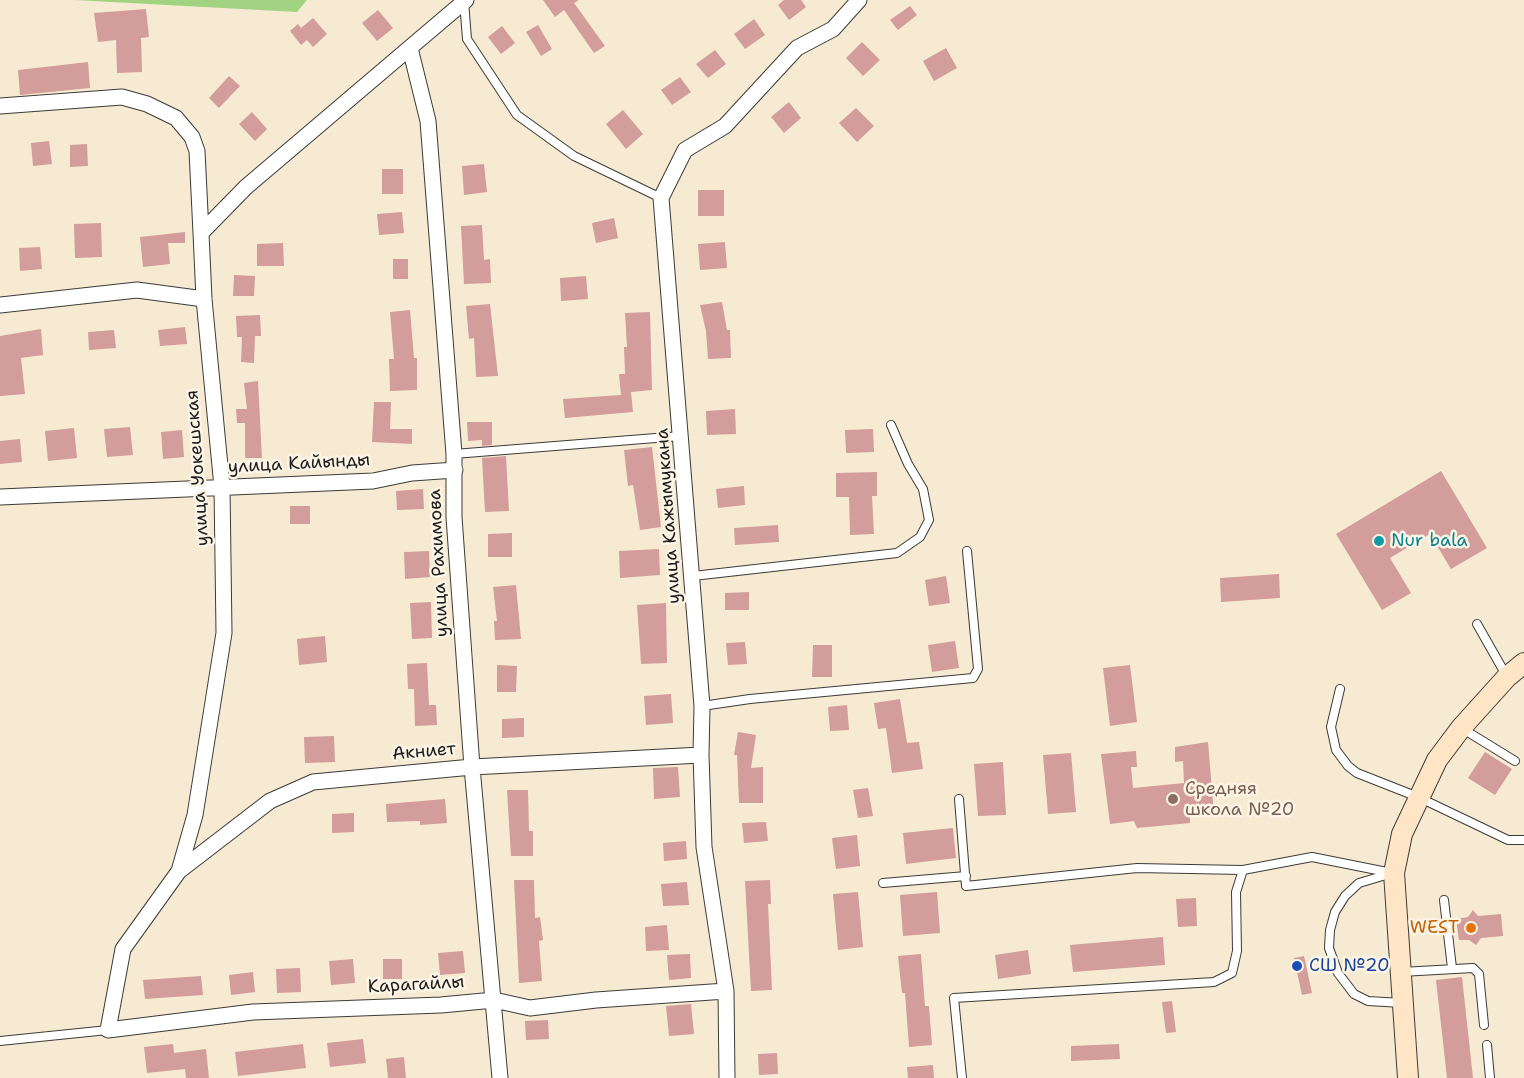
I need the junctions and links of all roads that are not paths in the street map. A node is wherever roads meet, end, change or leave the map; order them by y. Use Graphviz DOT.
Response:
graph roads {
  1 [pos="464,0"];
  2 [pos="859,0"];
  3 [pos="410,48"];
  4 [pos="0,106"];
  5 [pos="662,198"];
  6 [pos="201,233"];
  7 [pos="204,299"];
  8 [pos="0,305"];
  9 [pos="891,425"];
  10 [pos="682,436"];
  11 [pos="454,462"];
  12 [pos="222,487"];
  13 [pos="0,497"];
  14 [pos="967,551"];
  15 [pos="693,576"];
  16 [pos="1478,624"];
  17 [pos="1524,663"];
  18 [pos="1507,677"];
  19 [pos="1340,689"];
  20 [pos="702,706"];
  21 [pos="1461,728"];
  22 [pos="701,755"];
  23 [pos="1515,761"];
  24 [pos="472,767"];
  25 [pos="1418,797"];
  26 [pos="959,798"];
  27 [pos="1524,840"];
  28 [pos="1243,870"];
  29 [pos="179,871"];
  30 [pos="1394,873"];
  31 [pos="966,876"];
  32 [pos="883,883"];
  33 [pos="1444,900"];
  34 [pos="1452,968"];
  35 [pos="1400,972"];
  36 [pos="726,991"];
  37 [pos="495,1000"];
  38 [pos="1402,1003"];
  39 [pos="1484,1025"];
  40 [pos="108,1030"];
  41 [pos="0,1041"];
  42 [pos="1487,1045"];
  43 [pos="500,1078"];
  44 [pos="728,1078"];
  45 [pos="962,1078"];
  46 [pos="1408,1078"];
  47 [pos="1490,1078"];
  1 -- 3 [label="street"];
  1 -- 5 [label="lane"];
  2 -- 5 [label="street"];
  3 -- 6 [label="street"];
  3 -- 11 [label="street, улица Рахимова"];
  4 -- 6 [label="street, улица Уокешская"];
  5 -- 10 [label="street, улица Кажымукана"];
  6 -- 7 [label="street, улица Уокешская"];
  7 -- 8 [label="street"];
  7 -- 12 [label="street, улица Уокешская"];
  9 -- 15 [label="lane"];
  10 -- 11 [label="lane"];
  10 -- 15 [label="street, улица Кажымукана"];
  11 -- 12 [label="street, улица Кайынды"];
  11 -- 24 [label="street, улица Рахимова"];
  12 -- 13 [label="street, улица Кайынды"];
  12 -- 29 [label="street, улица Уокешская"];
  14 -- 20 [label="lane"];
  15 -- 20 [label="street, улица Кажымукана"];
  16 -- 18 [label="lane"];
  17 -- 18 [label="street"];
  18 -- 21 [label="street"];
  19 -- 25 [label="lane"];
  20 -- 22 [label="street, улица Кажымукана"];
  21 -- 23 [label="lane"];
  21 -- 25 [label="street"];
  22 -- 24 [label="street, Акниет"];
  22 -- 36 [label="street, улица Кажымукана"];
  24 -- 29 [label="street, Акниет"];
  24 -- 37 [label="street, улица Рахимова"];
  25 -- 27 [label="lane"];
  25 -- 30 [label="street"];
  26 -- 31 [label="lane"];
  28 -- 30 [label="lane"];
  28 -- 31 [label="lane"];
  28 -- 45 [label="lane"];
  29 -- 40 [label="street, улица Уокешская"];
  30 -- 35 [label="street"];
  30 -- 38 [label="lane"];
  31 -- 32 [label="lane"];
  33 -- 34 [label="lane"];
  34 -- 35 [label="lane"];
  34 -- 39 [label="lane"];
  35 -- 38 [label="street"];
  36 -- 37 [label="street, Карагайлы"];
  36 -- 44 [label="street, улица Кажымукана"];
  37 -- 40 [label="street, Карагайлы"];
  37 -- 43 [label="street, улица Рахимова"];
  38 -- 46 [label="street"];
  40 -- 41 [label="lane"];
  42 -- 47 [label="lane"];
}
